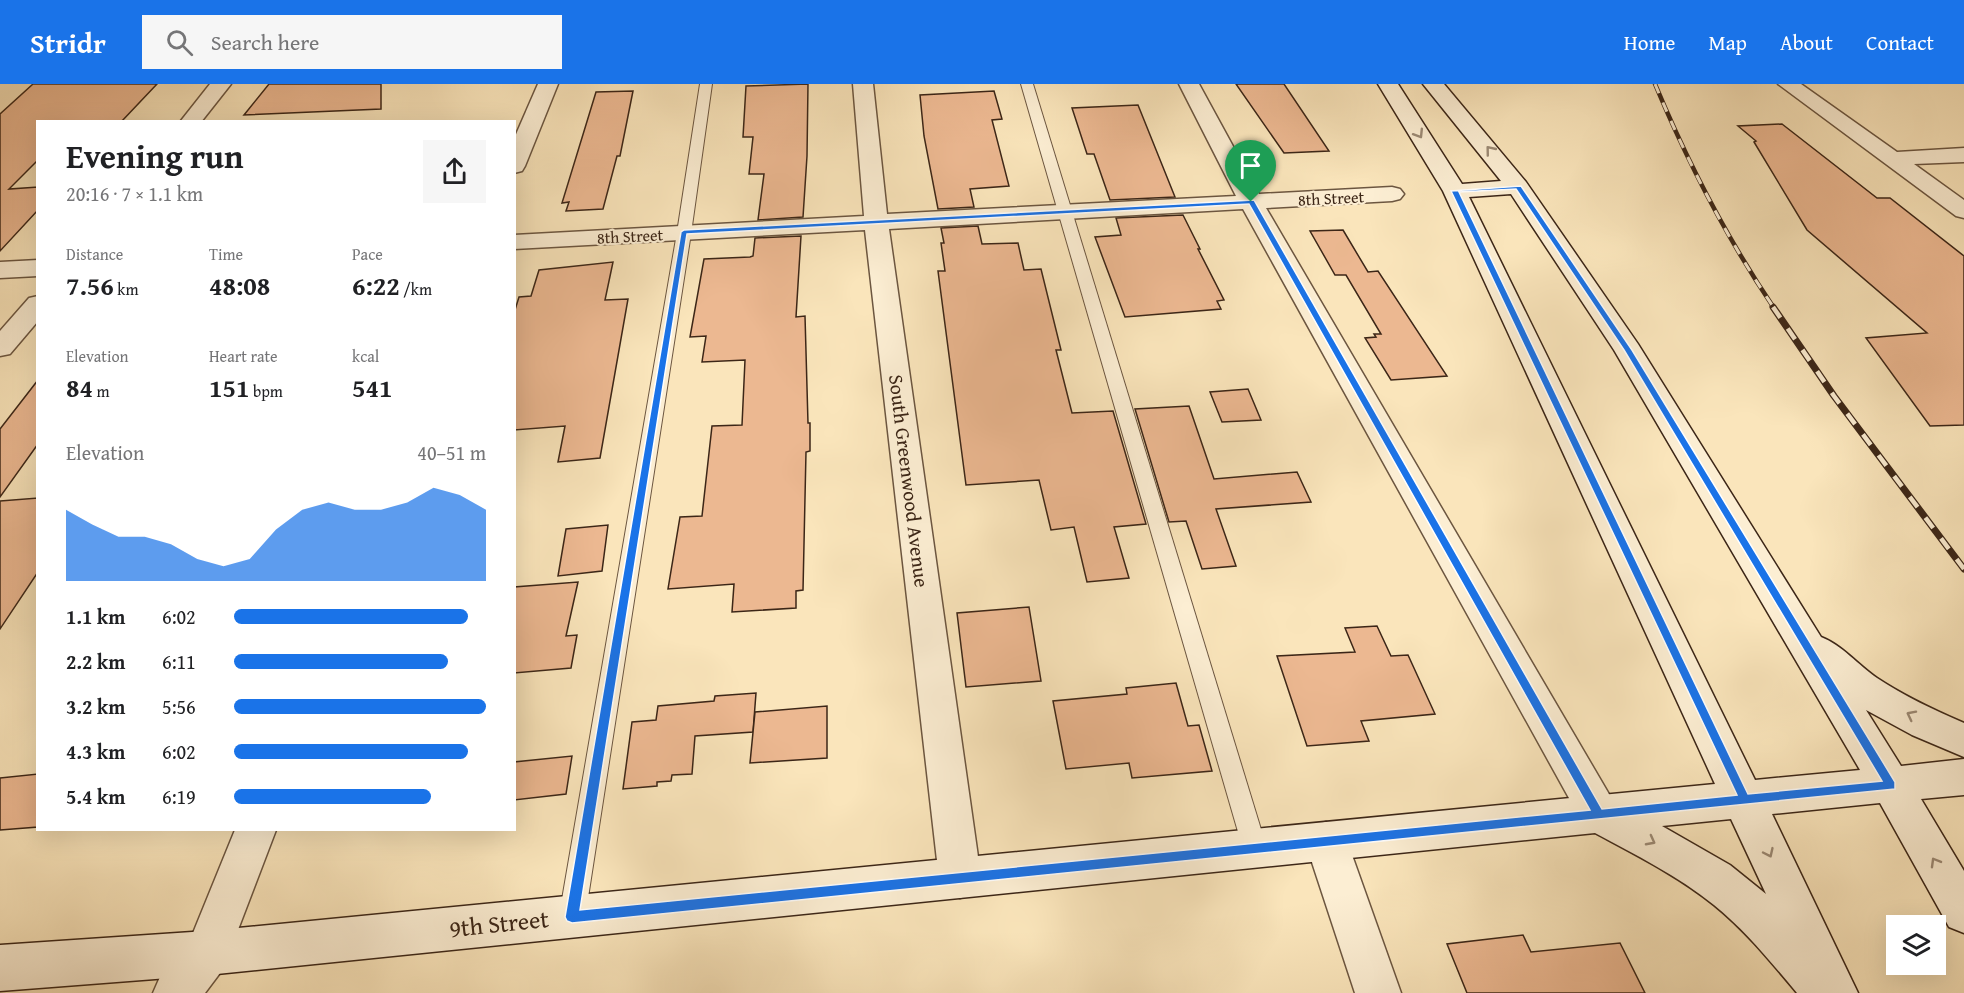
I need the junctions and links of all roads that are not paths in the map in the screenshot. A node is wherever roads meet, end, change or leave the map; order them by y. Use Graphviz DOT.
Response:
graph roads {
  1 [pos="221,84"];
  2 [pos="548,84"];
  3 [pos="706,84"];
  4 [pos="863,84"];
  5 [pos="1026,84"];
  6 [pos="1189,84"];
  7 [pos="1388,84"];
  8 [pos="1433,84"];
  9 [pos="1788,84"];
  10 [pos="192,120"];
  11 [pos="1964,155"];
  12 [pos="1892,159"];
  13 [pos="516,161"];
  14 [pos="1518,187"];
  15 [pos="1455,191"];
  16 [pos="1392,194"];
  17 [pos="1251,202"];
  18 [pos="1964,211"];
  19 [pos="1064,212"];
  20 [pos="876,222"];
  21 [pos="684,232"];
  22 [pos="516,242"];
  23 [pos="36,268"];
  24 [pos="0,270"];
  25 [pos="36,306"];
  26 [pos="0,348"];
  27 [pos="1787,614"];
  28 [pos="1964,740"];
  29 [pos="1964,777"];
  30 [pos="1891,785"];
  31 [pos="1745,800"];
  32 [pos="1599,814"];
  33 [pos="255,831"];
  34 [pos="1326,841"];
  35 [pos="1255,849"];
  36 [pos="960,878"];
  37 [pos="1964,912"];
  38 [pos="572,917"];
  39 [pos="207,953"];
  40 [pos="0,968"];
  41 [pos="176,993"];
  42 [pos="1378,993"];
  43 [pos="1826,993"];
  44 [pos="1835,993"];
  1 -- 10 [label="street"];
  2 -- 13 [label="street"];
  3 -- 21 [label="lane"];
  4 -- 20 [label="street, South Greenwood Avenue"];
  5 -- 19 [label="lane"];
  6 -- 17 [label="street"];
  7 -- 15 [label="street, one-way"];
  14 -- 8 [label="street, one-way"];
  9 -- 12 [label="street"];
  11 -- 12 [label="street"];
  12 -- 18 [label="street"];
  14 -- 15 [label="street"];
  14 -- 27 [label="street"];
  15 -- 31 [label="street"];
  16 -- 17 [label="street, 8th Street"];
  17 -- 19 [label="street, 8th Street"];
  17 -- 32 [label="street"];
  19 -- 20 [label="street, 8th Street"];
  19 -- 35 [label="lane"];
  20 -- 21 [label="street, 8th Street"];
  20 -- 36 [label="street, South Greenwood Avenue"];
  21 -- 22 [label="street, 8th Street"];
  21 -- 38 [label="lane"];
  23 -- 24 [label="street"];
  25 -- 26 [label="street"];
  28 -- 27 [label="street, one-way"];
  27 -- 30 [label="street"];
  29 -- 30 [label="street, 9th Street"];
  30 -- 31 [label="street, 9th Street"];
  37 -- 30 [label="street, one-way"];
  31 -- 32 [label="street, 9th Street"];
  31 -- 44 [label="street, one-way"];
  32 -- 34 [label="street, 9th Street"];
  32 -- 43 [label="street, one-way"];
  33 -- 39 [label="street"];
  34 -- 35 [label="street, 9th Street"];
  34 -- 42 [label="street"];
  35 -- 36 [label="street, 9th Street"];
  36 -- 38 [label="street, 9th Street"];
  38 -- 39 [label="street, 9th Street"];
  39 -- 40 [label="street, 9th Street"];
  39 -- 41 [label="street"];
}
